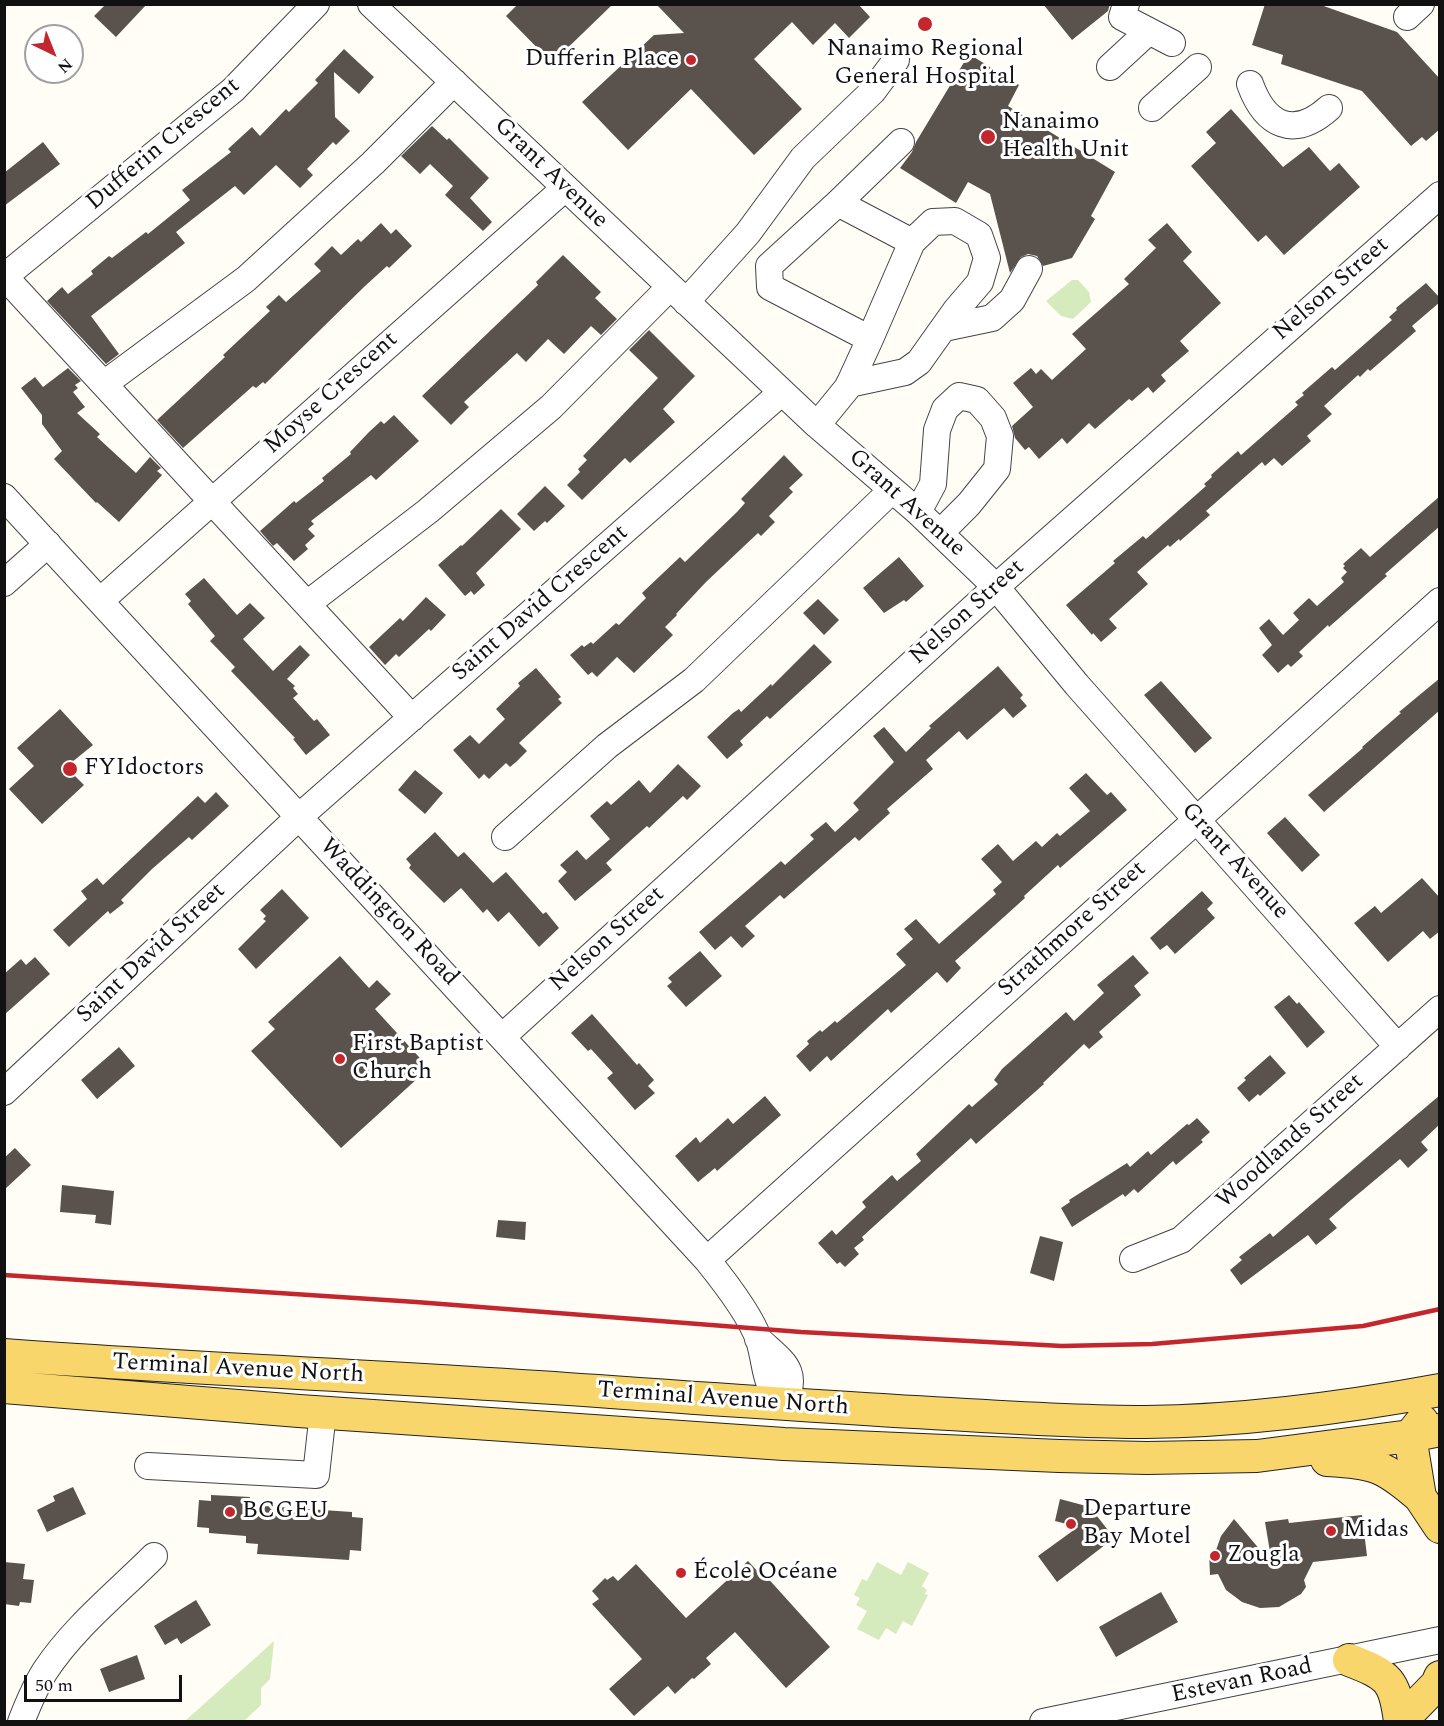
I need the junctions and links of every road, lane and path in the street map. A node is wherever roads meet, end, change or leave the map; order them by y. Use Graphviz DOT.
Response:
graph roads {
  1 [pos="316,4"];
  2 [pos="370,4"];
  3 [pos="1126,4"];
  4 [pos="1149,31"];
  5 [pos="1172,43"];
  6 [pos="896,60"];
  7 [pos="1110,67"];
  8 [pos="1198,67"];
  9 [pos="454,82"];
  10 [pos="1250,84"];
  11 [pos="1152,108"];
  12 [pos="1329,108"];
  13 [pos="901,142"];
  14 [pos="565,188"];
  15 [pos="1440,195"];
  16 [pos="838,203"];
  17 [pos="912,242"];
  18 [pos="1029,269"];
  19 [pos="5,276"];
  20 [pos="678,294"];
  21 [pos="944,328"];
  22 [pos="870,339"];
  23 [pos="104,384"];
  24 [pos="849,384"];
  25 [pos="782,392"];
  26 [pos="817,425"];
  27 [pos="892,490"];
  28 [pos="4,497"];
  29 [pos="211,501"];
  30 [pos="918,512"];
  31 [pos="941,532"];
  32 [pos="48,544"];
  33 [pos="4,583"];
  34 [pos="996,587"];
  35 [pos="100,601"];
  36 [pos="1440,601"];
  37 [pos="307,604"];
  38 [pos="412,718"];
  39 [pos="300,816"];
  40 [pos="1196,819"];
  41 [pos="505,837"];
  42 [pos="1440,1009"];
  43 [pos="502,1036"];
  44 [pos="1398,1047"];
  45 [pos="4,1092"];
  46 [pos="1133,1259"];
  47 [pos="707,1260"];
  48 [pos="4,1355"];
  49 [pos="4,1387"];
  50 [pos="1440,1390"];
  51 [pos="1440,1400"];
  52 [pos="783,1405"];
  53 [pos="323,1412"];
  54 [pos="576,1428"];
  55 [pos="1440,1430"];
  56 [pos="1410,1436"];
  57 [pos="1059,1456"];
  58 [pos="1257,1456"];
  59 [pos="148,1466"];
  60 [pos="1420,1497"];
  61 [pos="1440,1527"];
  62 [pos="154,1556"];
  63 [pos="1440,1640"];
  64 [pos="1349,1660"];
  65 [pos="1440,1677"];
  66 [pos="21,1722"];
  67 [pos="1043,1722"];
  68 [pos="1400,1722"];
  1 -- 19 [label="street, Dufferin Crescent"];
  2 -- 9 [label="street, Grant Avenue"];
  3 -- 4 [label="street"];
  4 -- 5 [label="street"];
  4 -- 7 [label="street"];
  6 -- 20 [label="street"];
  8 -- 11 [label="street"];
  9 -- 14 [label="street, Grant Avenue"];
  9 -- 23 [label="street"];
  10 -- 12 [label="street"];
  13 -- 16 [label="street"];
  14 -- 20 [label="street, Grant Avenue"];
  14 -- 29 [label="street, Moyse Crescent"];
  15 -- 34 [label="street, Nelson Street"];
  16 -- 17 [label="street"];
  16 -- 22 [label="street"];
  17 -- 21 [label="street"];
  17 -- 22 [label="street"];
  18 -- 21 [label="street"];
  19 -- 23 [label="street"];
  20 -- 25 [label="street, Grant Avenue"];
  20 -- 37 [label="street"];
  21 -- 24 [label="street"];
  22 -- 24 [label="street"];
  23 -- 29 [label="street"];
  24 -- 26 [label="street"];
  25 -- 26 [label="street, Grant Avenue"];
  25 -- 38 [label="street, Saint David Crescent"];
  26 -- 27 [label="street, Grant Avenue"];
  27 -- 30 [label="street, Grant Avenue"];
  27 -- 41 [label="street"];
  28 -- 32 [label="street, Waddington Road"];
  29 -- 35 [label="street, Moyse Crescent"];
  29 -- 37 [label="street"];
  30 -- 31 [label="street, Grant Avenue"];
  30 -- 31 [label="street"];
  31 -- 34 [label="street, Grant Avenue"];
  32 -- 33 [label="street"];
  32 -- 35 [label="street, Waddington Road"];
  34 -- 40 [label="street, Grant Avenue"];
  34 -- 43 [label="street, Nelson Street"];
  35 -- 39 [label="street, Waddington Road"];
  36 -- 40 [label="street, Strathmore Street"];
  37 -- 38 [label="street"];
  38 -- 39 [label="street, Saint David Crescent"];
  39 -- 43 [label="street, Waddington Road"];
  39 -- 45 [label="street, Saint David Street"];
  40 -- 44 [label="street, Grant Avenue"];
  40 -- 47 [label="street, Strathmore Street"];
  42 -- 44 [label="street, Woodlands Street"];
  43 -- 47 [label="street, Waddington Road"];
  44 -- 46 [label="street, Woodlands Street"];
  47 -- 52 [label="street, Waddington Road"];
  48 -- 52 [label="main road, Terminal Avenue North"];
  49 -- 53 [label="main road, Terminal Avenue North"];
  50 -- 52 [label="main road, Terminal Avenue North"];
  51 -- 56 [label="main road"];
  52 -- 54 [label="main road"];
  52 -- 57 [label="main road"];
  53 -- 54 [label="main road, Terminal Avenue North"];
  53 -- 59 [label="street"];
  54 -- 57 [label="main road, Terminal Avenue North"];
  55 -- 56 [label="main road, Terminal Avenue North"];
  56 -- 58 [label="main road, Terminal Avenue North"];
  56 -- 60 [label="main road"];
  57 -- 58 [label="main road, Terminal Avenue North"];
  58 -- 60 [label="main road"];
  60 -- 61 [label="main road"];
  62 -- 66 [label="street"];
  63 -- 64 [label="street, Estevan Road"];
  64 -- 67 [label="street, Estevan Road"];
  64 -- 68 [label="main road"];
  65 -- 68 [label="main road"];
}
